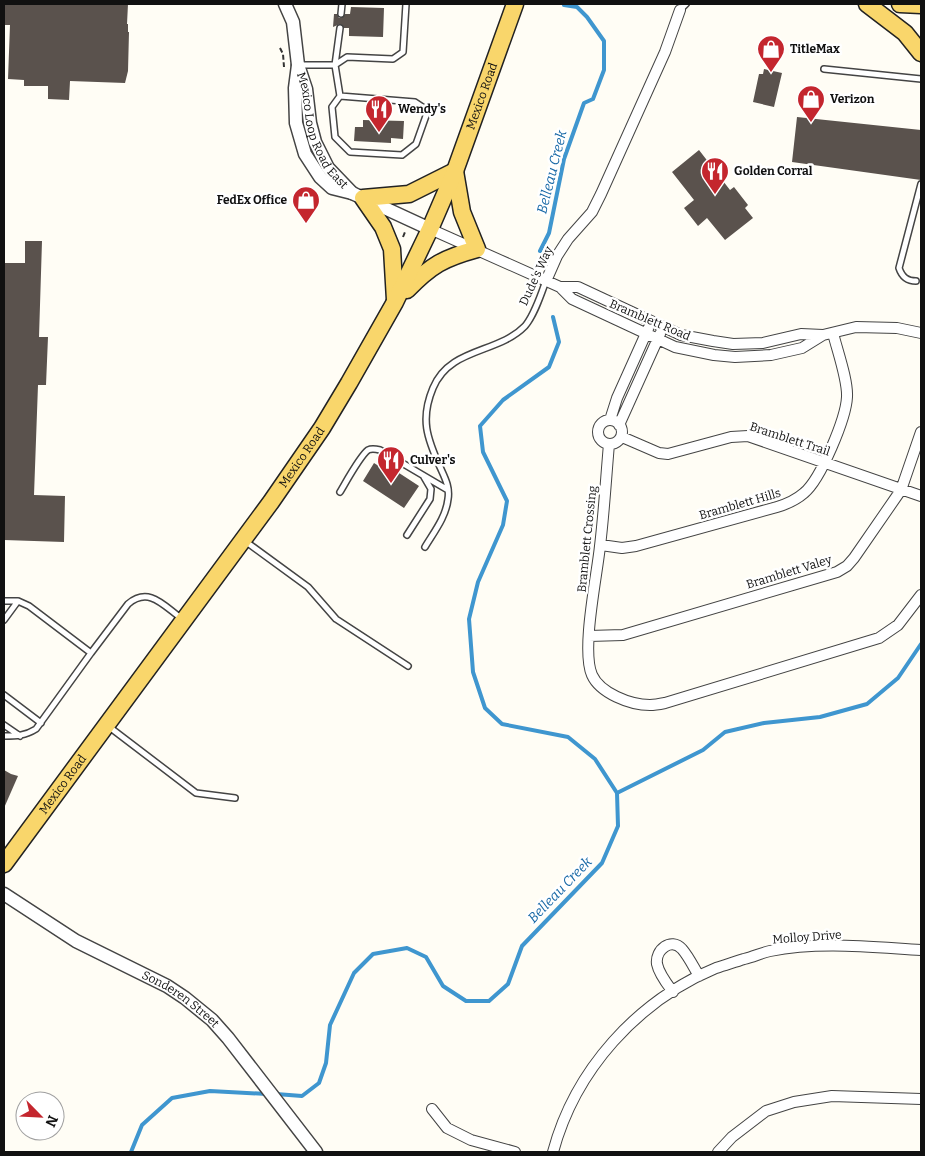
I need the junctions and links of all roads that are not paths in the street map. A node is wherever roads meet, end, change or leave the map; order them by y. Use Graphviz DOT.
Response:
graph roads {
  1 [pos="285,4"];
  2 [pos="342,4"];
  3 [pos="406,4"];
  4 [pos="515,4"];
  5 [pos="867,4"];
  6 [pos="900,4"];
  7 [pos="921,5"];
  8 [pos="682,6"];
  9 [pos="341,14"];
  10 [pos="340,28"];
  11 [pos="921,53"];
  12 [pos="298,65"];
  13 [pos="335,65"];
  14 [pos="824,69"];
  15 [pos="921,79"];
  16 [pos="340,96"];
  17 [pos="455,171"];
  18 [pos="921,184"];
  19 [pos="358,195"];
  20 [pos="430,229"];
  21 [pos="477,249"];
  22 [pos="546,281"];
  23 [pos="916,281"];
  24 [pos="560,287"];
  25 [pos="395,302"];
  26 [pos="652,322"];
  27 [pos="663,327"];
  28 [pos="921,333"];
  29 [pos="646,334"];
  30 [pos="828,334"];
  31 [pos="658,339"];
  32 [pos="614,422"];
  33 [pos="921,432"];
  34 [pos="622,437"];
  35 [pos="608,444"];
  36 [pos="825,464"];
  37 [pos="423,476"];
  38 [pos="448,490"];
  39 [pos="901,490"];
  40 [pos="340,492"];
  41 [pos="921,496"];
  42 [pos="407,535"];
  43 [pos="243,539"];
  44 [pos="601,544"];
  45 [pos="425,547"];
  46 [pos="921,595"];
  47 [pos="4,601"];
  48 [pos="18,601"];
  49 [pos="4,620"];
  50 [pos="184,620"];
  51 [pos="589,636"];
  52 [pos="91,653"];
  53 [pos="408,666"];
  54 [pos="4,695"];
  55 [pos="41,723"];
  56 [pos="4,725"];
  57 [pos="107,725"];
  58 [pos="4,736"];
  59 [pos="20,736"];
  60 [pos="235,798"];
  61 [pos="4,864"];
  62 [pos="4,894"];
  63 [pos="921,950"];
  64 [pos="699,976"];
  65 [pos="672,992"];
  66 [pos="921,1099"];
  67 [pos="432,1108"];
  68 [pos="316,1152"];
  69 [pos="515,1152"];
  70 [pos="553,1152"];
  71 [pos="718,1152"];
  1 -- 12 [label="street, Mexico Loop Road East"];
  2 -- 9 [label="lane"];
  3 -- 13 [label="lane"];
  4 -- 17 [label="main road, Mexico Road"];
  5 -- 11 [label="main road"];
  6 -- 7 [label="main road"];
  8 -- 22 [label="street, Dude's Way"];
  10 -- 13 [label="lane"];
  12 -- 13 [label="lane"];
  12 -- 19 [label="street, Mexico Loop Road East"];
  13 -- 16 [label="lane"];
  14 -- 15 [label="lane"];
  16 -- 16 [label="lane"];
  17 -- 19 [label="main road"];
  17 -- 20 [label="main road, Mexico Road"];
  17 -- 21 [label="main road"];
  18 -- 23 [label="lane"];
  19 -- 20 [label="street, Mexico Loop Road East"];
  19 -- 25 [label="main road"];
  20 -- 21 [label="street, Bramblett Road"];
  20 -- 25 [label="main road, Mexico Road"];
  21 -- 22 [label="street, Bramblett Road"];
  21 -- 25 [label="main road"];
  22 -- 24 [label="street, Bramblett Road"];
  22 -- 38 [label="lane, Dude's Way"];
  24 -- 26 [label="street, Bramblett Road"];
  24 -- 29 [label="street, Bramblett Road"];
  25 -- 43 [label="main road, Mexico Road"];
  26 -- 27 [label="street, Bramblett Road"];
  26 -- 29 [label="street"];
  27 -- 30 [label="street, Bramblett Road"];
  27 -- 31 [label="street"];
  28 -- 30 [label="street, Bramblett Road"];
  29 -- 31 [label="street, Bramblett Road"];
  29 -- 32 [label="street"];
  30 -- 31 [label="street, Bramblett Road"];
  30 -- 36 [label="street, Bramblett Hills"];
  31 -- 32 [label="street"];
  32 -- 34 [label="street"];
  32 -- 35 [label="street"];
  33 -- 39 [label="street, Bramblett Valey"];
  34 -- 35 [label="street"];
  34 -- 36 [label="street, Bramblett Trail"];
  35 -- 44 [label="street, Bramblett Crossing"];
  36 -- 39 [label="street, Bramblett Trail"];
  36 -- 44 [label="street, Bramblett Hills"];
  37 -- 38 [label="lane"];
  37 -- 40 [label="lane"];
  37 -- 42 [label="lane"];
  38 -- 45 [label="lane, Dude's Way"];
  39 -- 41 [label="street, Bramblett Trail"];
  39 -- 51 [label="street, Bramblett Valey"];
  43 -- 50 [label="main road, Mexico Road"];
  43 -- 53 [label="lane"];
  44 -- 51 [label="street, Bramblett Crossing"];
  46 -- 51 [label="street, Bramblett Crossing"];
  47 -- 48 [label="lane"];
  48 -- 49 [label="lane"];
  48 -- 52 [label="lane"];
  50 -- 52 [label="lane"];
  50 -- 57 [label="main road, Mexico Road"];
  52 -- 55 [label="lane"];
  54 -- 55 [label="lane"];
  55 -- 59 [label="lane"];
  56 -- 59 [label="lane"];
  57 -- 60 [label="lane"];
  57 -- 61 [label="main road, Mexico Road"];
  58 -- 59 [label="lane"];
  62 -- 68 [label="street, Sonderen Street"];
  63 -- 64 [label="street, Molloy Drive"];
  64 -- 65 [label="street, Molloy Drive"];
  64 -- 65 [label="street"];
  65 -- 70 [label="street, Molloy Drive"];
  66 -- 71 [label="street"];
  67 -- 69 [label="street"];
}
